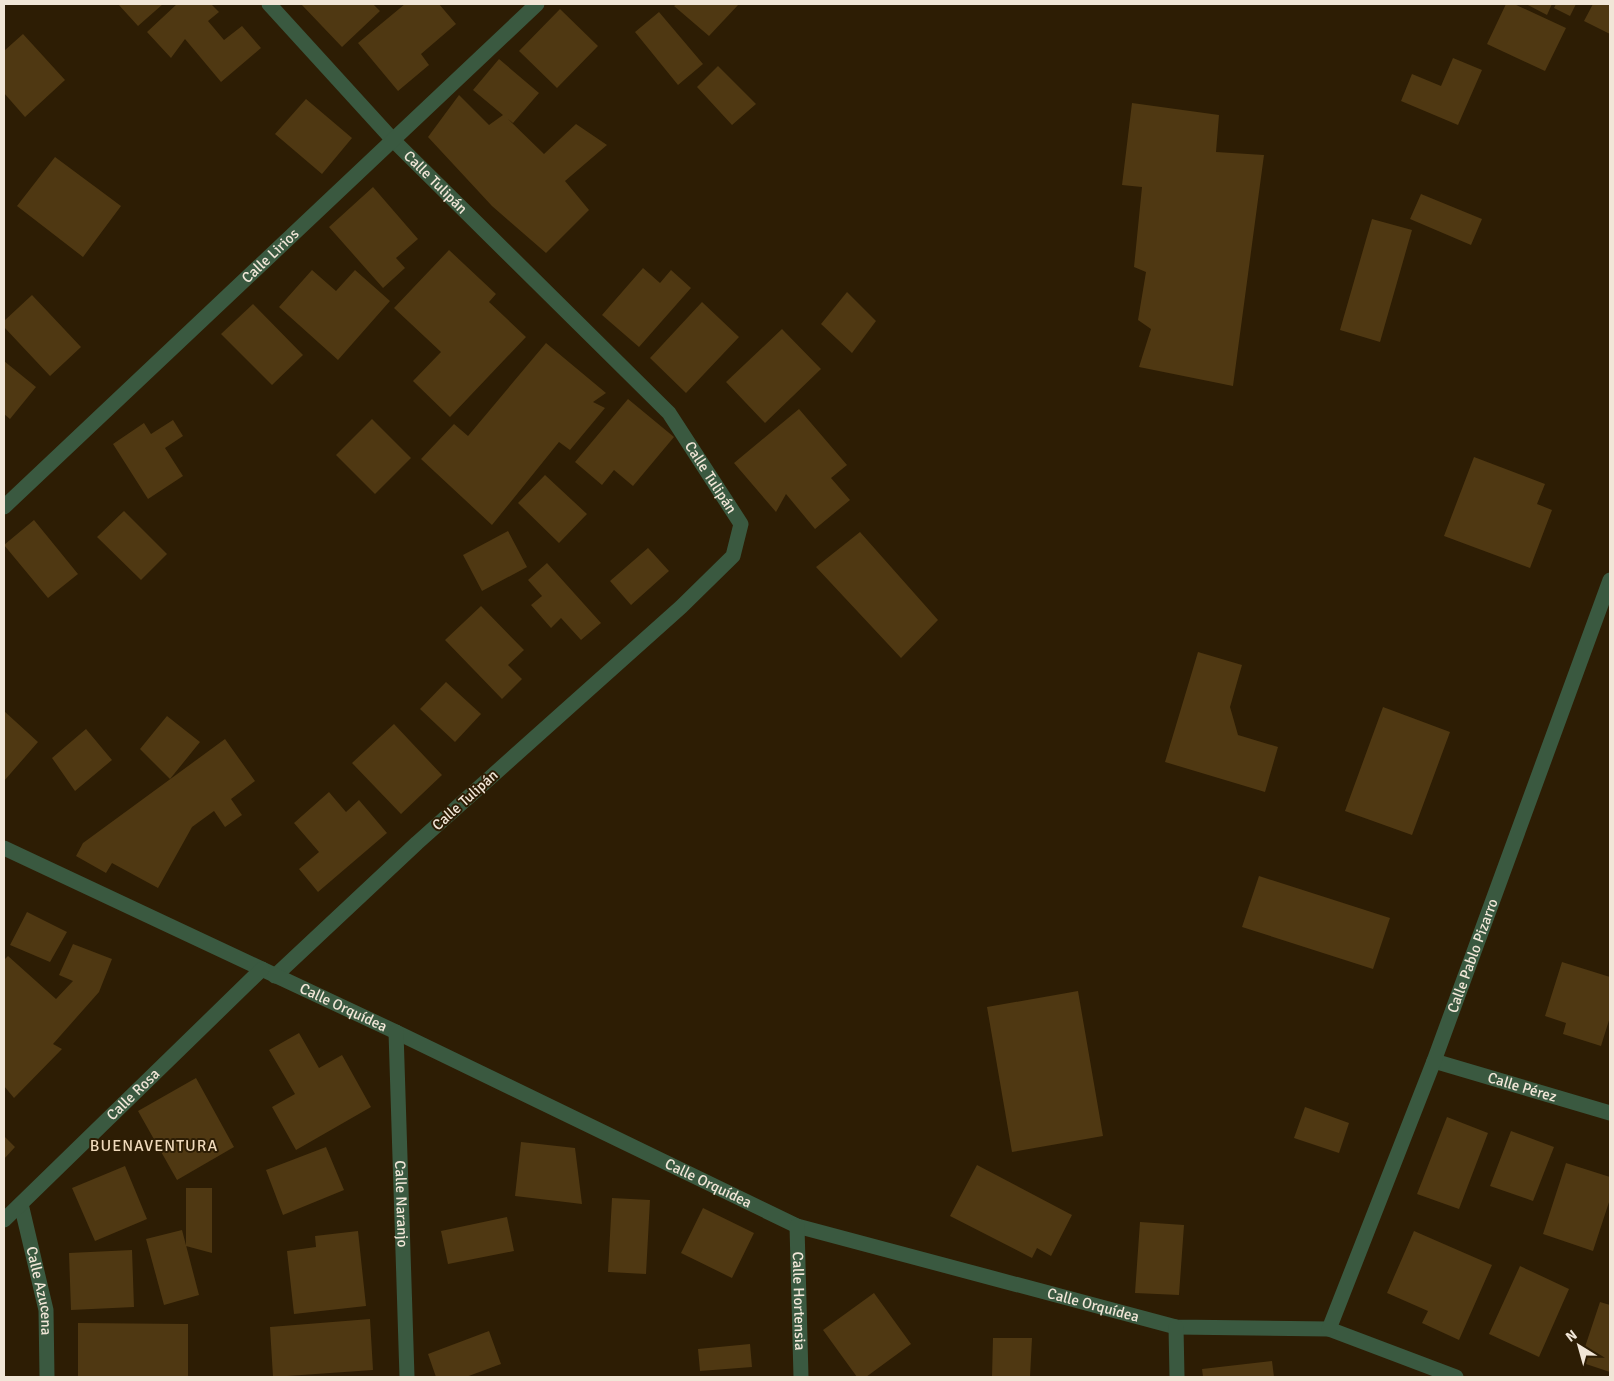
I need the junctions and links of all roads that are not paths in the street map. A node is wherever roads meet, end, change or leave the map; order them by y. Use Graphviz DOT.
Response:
graph roads {
  1 [pos="269,4"];
  2 [pos="537,4"];
  3 [pos="393,140"];
  4 [pos="4,507"];
  5 [pos="1610,580"];
  6 [pos="4,848"];
  7 [pos="268,973"];
  8 [pos="396,1032"];
  9 [pos="1434,1061"];
  10 [pos="1610,1113"];
  11 [pos="21,1204"];
  12 [pos="4,1220"];
  13 [pos="797,1226"];
  14 [pos="1176,1327"];
  15 [pos="1329,1329"];
  16 [pos="47,1377"];
  17 [pos="407,1377"];
  18 [pos="801,1377"];
  19 [pos="1177,1377"];
  20 [pos="1456,1377"];
  1 -- 3 [label="street, Calle Tulipán"];
  2 -- 3 [label="street, Calle Lirios"];
  3 -- 4 [label="street, Calle Lirios"];
  3 -- 7 [label="street, Calle Tulipán"];
  5 -- 9 [label="street, Calle Pablo Pizarro"];
  6 -- 7 [label="street, Calle Orquídea"];
  7 -- 8 [label="street, Calle Orquídea"];
  7 -- 11 [label="street, Calle Rosa"];
  8 -- 13 [label="street, Calle Orquídea"];
  8 -- 17 [label="street, Calle Naranjo"];
  9 -- 10 [label="street, Calle Pérez"];
  9 -- 15 [label="street, Calle Pablo Pizarro"];
  11 -- 12 [label="street, Calle Rosa"];
  11 -- 16 [label="street, Calle Azucena"];
  13 -- 14 [label="street, Calle Orquídea"];
  13 -- 18 [label="street, Calle Hortensia"];
  14 -- 15 [label="street, Calle Orquídea"];
  14 -- 19 [label="street"];
  15 -- 20 [label="street, Calle Orquídea"];
}
